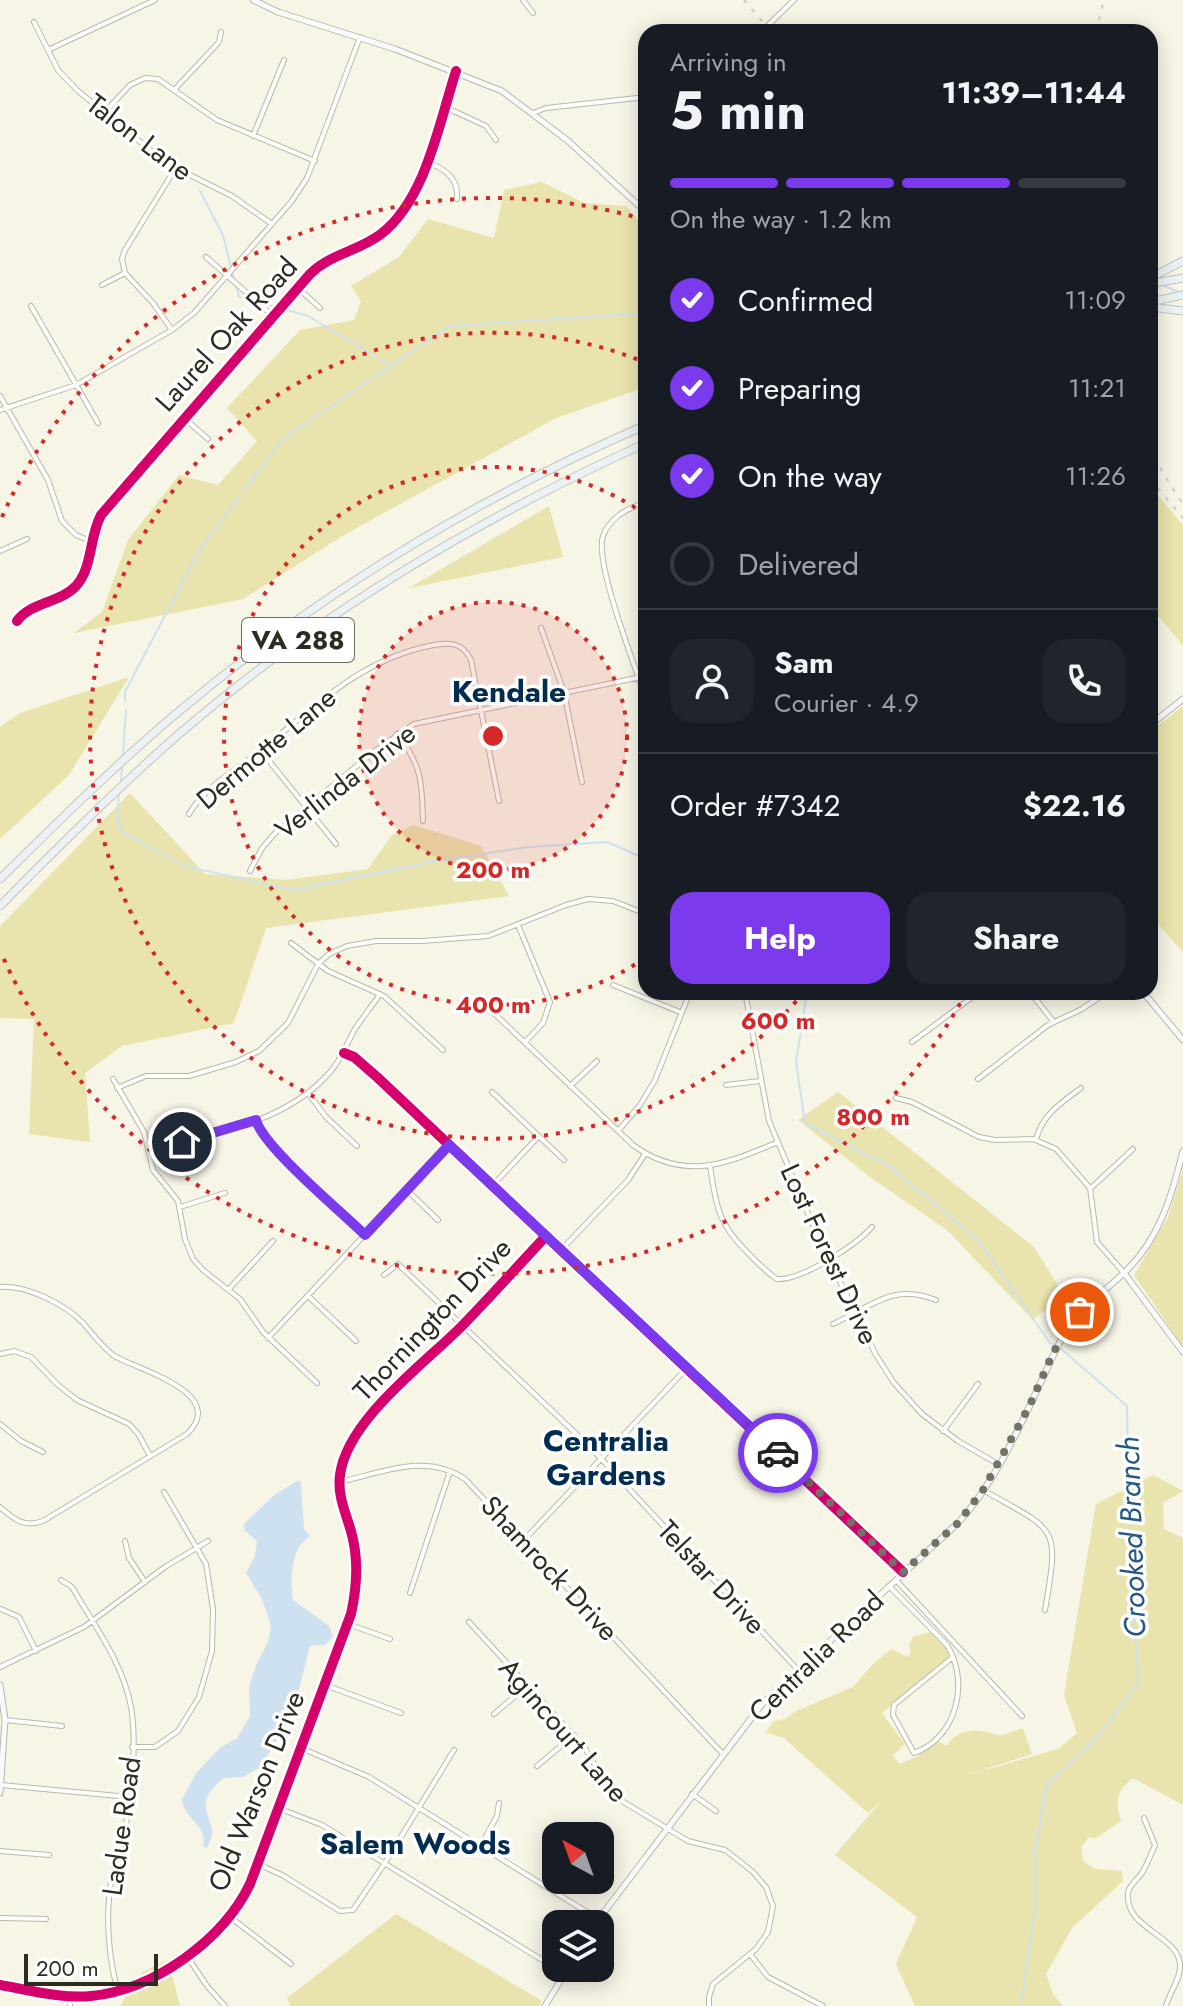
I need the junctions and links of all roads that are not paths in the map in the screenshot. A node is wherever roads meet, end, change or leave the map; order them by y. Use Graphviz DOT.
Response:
graph roads {
  1 [pos="155,0"];
  2 [pos="253,0"];
  3 [pos="523,0"];
  4 [pos="794,0"];
  5 [pos="533,13"];
  6 [pos="34,22"];
  7 [pos="769,24"];
  8 [pos="221,32"];
  9 [pos="360,37"];
  10 [pos="47,50"];
  11 [pos="284,60"];
  12 [pos="456,71"];
  13 [pos="175,89"];
  14 [pos="638,98"];
  15 [pos="445,107"];
  16 [pos="104,113"];
  17 [pos="533,113"];
  18 [pos="253,136"];
  19 [pos="496,140"];
  20 [pos="315,161"];
  21 [pos="426,162"];
  22 [pos="175,169"];
  23 [pos="457,199"];
  24 [pos="638,205"];
  25 [pos="272,224"];
  26 [pos="206,257"];
  27 [pos="1183,261"];
  28 [pos="125,273"];
  29 [pos="227,276"];
  30 [pos="1158,276"];
  31 [pos="1183,278"];
  32 [pos="1158,280"];
  33 [pos="102,285"];
  34 [pos="298,288"];
  35 [pos="1183,295"];
  36 [pos="1158,302"];
  37 [pos="31,306"];
  38 [pos="1158,306"];
  39 [pos="320,308"];
  40 [pos="1183,311"];
  41 [pos="273,316"];
  42 [pos="172,330"];
  43 [pos="76,385"];
  44 [pos="0,396"];
  45 [pos="6,407"];
  46 [pos="0,410"];
  47 [pos="184,418"];
  48 [pos="98,423"];
  49 [pos="638,429"];
  50 [pos="208,439"];
  51 [pos="638,447"];
  52 [pos="638,505"];
  53 [pos="27,539"];
  54 [pos="90,541"];
  55 [pos="0,551"];
  56 [pos="17,621"];
  57 [pos="541,628"];
  58 [pos="638,675"];
  59 [pos="638,678"];
  60 [pos="564,692"];
  61 [pos="1183,699"];
  62 [pos="481,709"];
  63 [pos="1158,719"];
  64 [pos="397,734"];
  65 [pos="261,751"];
  66 [pos="582,782"];
  67 [pos="499,801"];
  68 [pos="306,807"];
  69 [pos="189,814"];
  70 [pos="423,821"];
  71 [pos="336,844"];
  72 [pos="250,871"];
  73 [pos="0,879"];
  74 [pos="0,906"];
  75 [pos="638,911"];
  76 [pos="518,925"];
  77 [pos="291,943"];
  78 [pos="318,964"];
  79 [pos="613,985"];
  80 [pos="380,994"];
  81 [pos="638,995"];
  82 [pos="650,1000"];
  83 [pos="686,1000"];
  84 [pos="746,1000"];
  85 [pos="968,1000"];
  86 [pos="1036,1000"];
  87 [pos="1095,1000"];
  88 [pos="1150,1000"];
  89 [pos="481,1001"];
  90 [pos="680,1012"];
  91 [pos="1054,1022"];
  92 [pos="1183,1040"];
  93 [pos="525,1042"];
  94 [pos="912,1042"];
  95 [pos="443,1050"];
  96 [pos="344,1053"];
  97 [pos="597,1061"];
  98 [pos="113,1079"];
  99 [pos="978,1079"];
  100 [pos="760,1081"];
  101 [pos="726,1085"];
  102 [pos="570,1086"];
  103 [pos="117,1088"];
  104 [pos="1081,1088"];
  105 [pos="492,1092"];
  106 [pos="308,1093"];
  107 [pos="896,1098"];
  108 [pos="256,1120"];
  109 [pos="618,1131"];
  110 [pos="539,1136"];
  111 [pos="1036,1140"];
  112 [pos="778,1142"];
  113 [pos="449,1145"];
  114 [pos="357,1146"];
  115 [pos="1133,1149"];
  116 [pos="1183,1151"];
  117 [pos="149,1153"];
  118 [pos="645,1154"];
  119 [pos="564,1160"];
  120 [pos="710,1166"];
  121 [pos="492,1186"];
  122 [pos="1090,1188"];
  123 [pos="407,1190"];
  124 [pos="225,1193"];
  125 [pos="180,1207"];
  126 [pos="438,1220"];
  127 [pos="872,1227"];
  128 [pos="365,1235"];
  129 [pos="546,1236"];
  130 [pos="273,1241"];
  131 [pos="561,1250"];
  132 [pos="829,1259"];
  133 [pos="1124,1273"];
  134 [pos="384,1275"];
  135 [pos="0,1287"];
  136 [pos="229,1289"];
  137 [pos="308,1296"];
  138 [pos="936,1300"];
  139 [pos="856,1313"];
  140 [pos="833,1324"];
  141 [pos="462,1326"];
  142 [pos="268,1338"];
  143 [pos="356,1341"];
  144 [pos="1183,1352"];
  145 [pos="0,1354"];
  146 [pos="687,1368"];
  147 [pos="317,1383"];
  148 [pos="978,1384"];
  149 [pos="0,1424"];
  150 [pos="943,1431"];
  151 [pos="43,1452"];
  152 [pos="150,1456"];
  153 [pos="601,1459"];
  154 [pos="998,1464"];
  155 [pos="450,1471"];
  156 [pos="339,1482"];
  157 [pos="983,1490"];
  158 [pos="164,1492"];
  159 [pos="0,1507"];
  160 [pos="524,1540"];
  161 [pos="125,1541"];
  162 [pos="208,1541"];
  163 [pos="197,1547"];
  164 [pos="903,1572"];
  165 [pos="61,1580"];
  166 [pos="896,1580"];
  167 [pos="145,1582"];
  168 [pos="889,1586"];
  169 [pos="410,1593"];
  170 [pos="1,1609"];
  171 [pos="1045,1610"];
  172 [pos="92,1621"];
  173 [pos="469,1622"];
  174 [pos="348,1624"];
  175 [pos="390,1639"];
  176 [pos="36,1651"];
  177 [pos="953,1657"];
  178 [pos="0,1667"];
  179 [pos="798,1670"];
  180 [pos="0,1685"];
  181 [pos="325,1685"];
  182 [pos="528,1685"];
  183 [pos="401,1713"];
  184 [pos="494,1714"];
  185 [pos="1022,1716"];
  186 [pos="5,1720"];
  187 [pos="62,1726"];
  188 [pos="574,1735"];
  189 [pos="132,1747"];
  190 [pos="301,1748"];
  191 [pos="454,1750"];
  192 [pos="723,1754"];
  193 [pos="537,1766"];
  194 [pos="1,1785"];
  195 [pos="0,1793"];
  196 [pos="692,1794"];
  197 [pos="129,1797"];
  198 [pos="499,1803"];
  199 [pos="278,1808"];
  200 [pos="419,1809"];
  201 [pos="716,1811"];
  202 [pos="1144,1818"];
  203 [pos="667,1827"];
  204 [pos="480,1847"];
  205 [pos="0,1851"];
  206 [pos="49,1855"];
  207 [pos="385,1863"];
  208 [pos="257,1864"];
  209 [pos="577,1910"];
  210 [pos="605,1910"];
  211 [pos="230,1917"];
  212 [pos="0,1918"];
  213 [pos="46,1919"];
  214 [pos="750,1954"];
  215 [pos="187,1956"];
  216 [pos="542,1956"];
  217 [pos="291,1964"];
  218 [pos="560,1982"];
  219 [pos="0,1985"];
  220 [pos="118,1992"];
  221 [pos="70,1996"];
  222 [pos="70,2006"];
  223 [pos="225,2006"];
  224 [pos="545,2006"];
  225 [pos="709,2006"];
  226 [pos="823,2006"];
  227 [pos="1166,2006"];
  1 -- 10 [label="street"];
  2 -- 9 [label="main road"];
  3 -- 5 [label="street"];
  4 -- 7 [label="street"];
  6 -- 10 [label="street, Talon Lane"];
  8 -- 13 [label="street"];
  9 -- 12 [label="main road"];
  9 -- 20 [label="street"];
  10 -- 16 [label="street, Talon Lane"];
  11 -- 18 [label="street"];
  12 -- 15 [label="street, Laurel Oak Road"];
  12 -- 17 [label="main road"];
  13 -- 16 [label="street"];
  13 -- 18 [label="street"];
  14 -- 17 [label="street"];
  15 -- 19 [label="street"];
  15 -- 21 [label="street, Laurel Oak Road"];
  16 -- 22 [label="street, Talon Lane"];
  17 -- 24 [label="main road"];
  18 -- 20 [label="street"];
  20 -- 25 [label="street"];
  21 -- 23 [label="street"];
  21 -- 34 [label="street, Laurel Oak Road"];
  22 -- 25 [label="street, Talon Lane"];
  22 -- 28 [label="street"];
  25 -- 29 [label="street"];
  26 -- 29 [label="street"];
  27 -- 30 [label="highway"];
  28 -- 33 [label="street"];
  28 -- 42 [label="street"];
  29 -- 41 [label="street"];
  29 -- 42 [label="street"];
  31 -- 32 [label="highway"];
  34 -- 39 [label="street"];
  34 -- 41 [label="street, Laurel Oak Road"];
  35 -- 36 [label="highway"];
  37 -- 43 [label="street"];
  38 -- 40 [label="highway"];
  41 -- 47 [label="street, Laurel Oak Road"];
  42 -- 43 [label="street"];
  43 -- 45 [label="street"];
  43 -- 48 [label="street"];
  44 -- 45 [label="street"];
  45 -- 46 [label="street"];
  45 -- 54 [label="street"];
  47 -- 50 [label="street"];
  47 -- 54 [label="street, Laurel Oak Road"];
  49 -- 73 [label="highway, VA 288"];
  51 -- 74 [label="highway, VA 288"];
  52 -- 58 [label="street"];
  53 -- 55 [label="street"];
  54 -- 56 [label="street, Laurel Oak Road"];
  57 -- 60 [label="street"];
  59 -- 60 [label="street, Verlinda Drive"];
  60 -- 62 [label="street, Verlinda Drive"];
  60 -- 66 [label="street"];
  61 -- 63 [label="main road"];
  62 -- 64 [label="street, Verlinda Drive"];
  62 -- 65 [label="street, Dermotte Lane"];
  62 -- 67 [label="street, Dermotte Lane"];
  64 -- 68 [label="street, Verlinda Drive"];
  64 -- 70 [label="street"];
  65 -- 68 [label="street"];
  65 -- 69 [label="street, Dermotte Lane"];
  68 -- 71 [label="street"];
  68 -- 72 [label="street, Verlinda Drive"];
  75 -- 76 [label="street"];
  76 -- 78 [label="street"];
  76 -- 93 [label="street"];
  77 -- 78 [label="street"];
  78 -- 80 [label="street"];
  78 -- 103 [label="street"];
  79 -- 81 [label="street"];
  80 -- 95 [label="street"];
  80 -- 96 [label="street"];
  82 -- 90 [label="street"];
  83 -- 90 [label="street"];
  84 -- 100 [label="street, Lost Forest Drive"];
  85 -- 94 [label="street"];
  86 -- 91 [label="street"];
  87 -- 91 [label="street"];
  88 -- 92 [label="main road"];
  89 -- 93 [label="street"];
  90 -- 109 [label="street"];
  91 -- 99 [label="street"];
  93 -- 102 [label="street"];
  96 -- 106 [label="street"];
  96 -- 113 [label="street"];
  97 -- 102 [label="street"];
  98 -- 103 [label="street"];
  100 -- 101 [label="street"];
  100 -- 112 [label="street, Lost Forest Drive"];
  102 -- 109 [label="street"];
  103 -- 117 [label="street"];
  104 -- 111 [label="street"];
  105 -- 110 [label="street"];
  106 -- 108 [label="street"];
  106 -- 114 [label="street"];
  107 -- 111 [label="street"];
  108 -- 117 [label="street"];
  108 -- 128 [label="street"];
  109 -- 118 [label="street"];
  110 -- 119 [label="street"];
  110 -- 121 [label="street"];
  111 -- 122 [label="street"];
  112 -- 120 [label="street"];
  112 -- 132 [label="street, Lost Forest Drive"];
  113 -- 121 [label="street"];
  113 -- 123 [label="street"];
  115 -- 122 [label="street"];
  116 -- 133 [label="main road, Centralia Road"];
  117 -- 125 [label="street"];
  118 -- 120 [label="street"];
  118 -- 131 [label="street"];
  120 -- 132 [label="street"];
  121 -- 129 [label="street"];
  122 -- 133 [label="street"];
  123 -- 126 [label="street"];
  123 -- 128 [label="street"];
  124 -- 125 [label="street"];
  125 -- 136 [label="street"];
  127 -- 132 [label="street"];
  128 -- 137 [label="street"];
  129 -- 131 [label="street"];
  129 -- 141 [label="street, Thornington Drive"];
  130 -- 136 [label="street"];
  131 -- 146 [label="street"];
  132 -- 139 [label="street, Lost Forest Drive"];
  133 -- 144 [label="main road"];
  133 -- 154 [label="main road, Centralia Road"];
  134 -- 141 [label="street, Telstar Drive"];
  135 -- 152 [label="street"];
  136 -- 142 [label="street"];
  137 -- 142 [label="street"];
  137 -- 143 [label="street"];
  138 -- 139 [label="street"];
  139 -- 140 [label="street"];
  139 -- 150 [label="street, Lost Forest Drive"];
  141 -- 153 [label="street, Telstar Drive"];
  141 -- 156 [label="street, Thornington Drive"];
  142 -- 147 [label="street"];
  145 -- 152 [label="street"];
  146 -- 153 [label="street"];
  146 -- 164 [label="street"];
  148 -- 150 [label="street"];
  149 -- 151 [label="street"];
  150 -- 154 [label="street, Lost Forest Drive"];
  152 -- 159 [label="street"];
  153 -- 160 [label="street"];
  153 -- 179 [label="street, Telstar Drive"];
  154 -- 157 [label="main road, Centralia Road"];
  155 -- 156 [label="street, Shamrock Drive"];
  155 -- 160 [label="street, Shamrock Drive"];
  155 -- 169 [label="street"];
  156 -- 174 [label="street, Old Warson Drive"];
  157 -- 164 [label="main road, Centralia Road"];
  157 -- 171 [label="street"];
  158 -- 163 [label="street"];
  160 -- 192 [label="street, Shamrock Drive"];
  161 -- 167 [label="street"];
  162 -- 163 [label="street"];
  163 -- 167 [label="street"];
  163 -- 189 [label="street"];
  164 -- 166 [label="main road, Centralia Road"];
  165 -- 172 [label="street, Ladue Road"];
  166 -- 168 [label="main road, Centralia Road"];
  166 -- 185 [label="street"];
  167 -- 172 [label="street"];
  168 -- 177 [label="street"];
  168 -- 179 [label="main road, Centralia Road"];
  170 -- 176 [label="street"];
  172 -- 176 [label="street"];
  172 -- 189 [label="street, Ladue Road"];
  173 -- 182 [label="street, Agincourt Lane"];
  174 -- 175 [label="street"];
  174 -- 181 [label="street, Old Warson Drive"];
  176 -- 178 [label="street"];
  177 -- 177 [label="street"];
  179 -- 192 [label="main road, Centralia Road"];
  180 -- 186 [label="main road"];
  181 -- 183 [label="street"];
  181 -- 190 [label="street, Old Warson Drive"];
  182 -- 184 [label="street"];
  182 -- 188 [label="street, Agincourt Lane"];
  186 -- 187 [label="street"];
  186 -- 194 [label="main road"];
  188 -- 193 [label="street"];
  188 -- 203 [label="street, Agincourt Lane"];
  189 -- 197 [label="street, Ladue Road"];
  190 -- 199 [label="street, Old Warson Drive"];
  190 -- 200 [label="street"];
  191 -- 200 [label="street"];
  192 -- 196 [label="main road, Centralia Road"];
  194 -- 195 [label="main road"];
  194 -- 197 [label="street"];
  196 -- 201 [label="street"];
  196 -- 203 [label="main road, Centralia Road"];
  197 -- 220 [label="street, Ladue Road"];
  198 -- 204 [label="street"];
  199 -- 207 [label="street"];
  199 -- 208 [label="street, Old Warson Drive"];
  200 -- 204 [label="street"];
  200 -- 207 [label="street"];
  202 -- 227 [label="street"];
  203 -- 210 [label="main road, Centralia Road"];
  203 -- 214 [label="street, Agincourt Lane"];
  204 -- 209 [label="street"];
  205 -- 206 [label="street"];
  207 -- 208 [label="street"];
  207 -- 216 [label="street"];
  208 -- 211 [label="street, Old Warson Drive"];
  211 -- 215 [label="street, Old Warson Drive"];
  211 -- 217 [label="street"];
  212 -- 213 [label="street"];
  214 -- 225 [label="street, Agincourt Lane"];
  214 -- 226 [label="street"];
  215 -- 220 [label="street, Old Warson Drive"];
  215 -- 223 [label="street"];
  218 -- 224 [label="main road"];
  219 -- 221 [label="street, Old Warson Drive"];
  220 -- 221 [label="street, Old Warson Drive"];
  221 -- 222 [label="street"];
}
